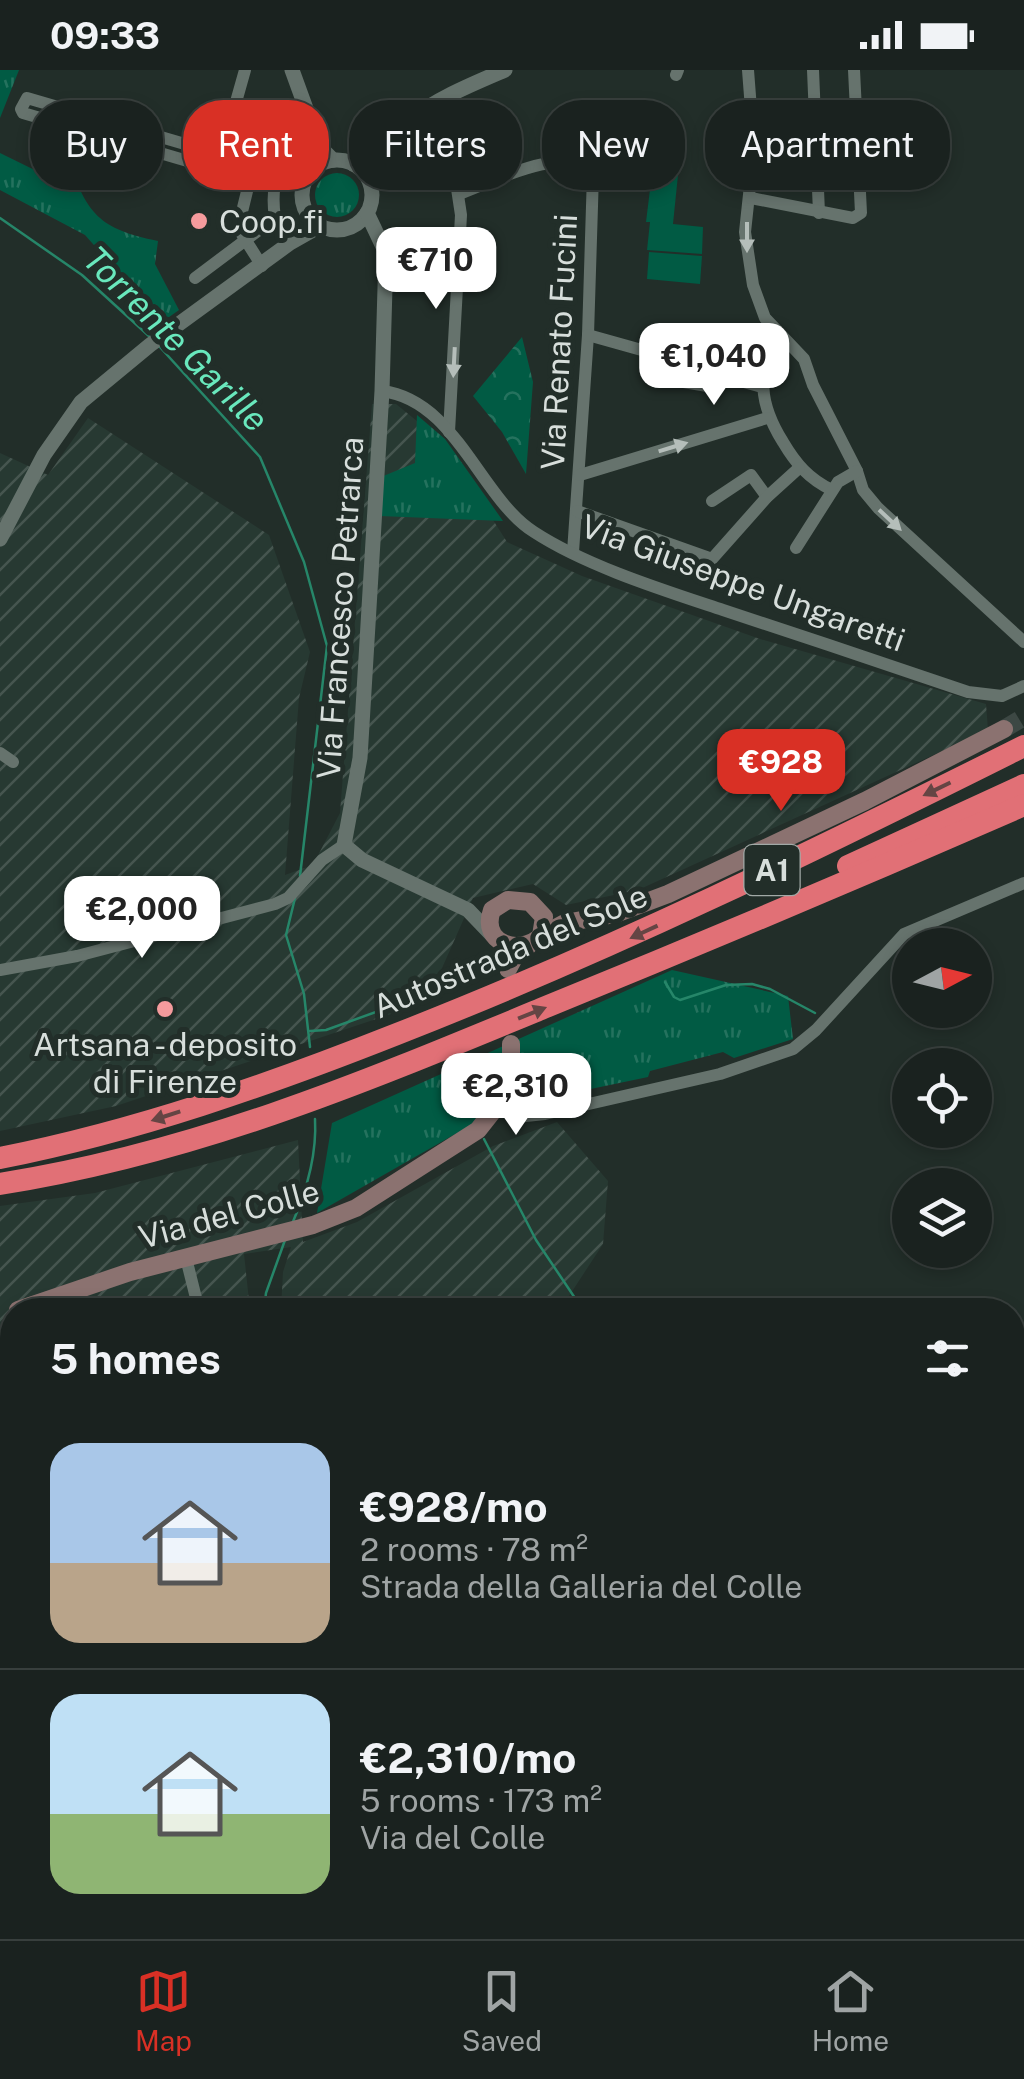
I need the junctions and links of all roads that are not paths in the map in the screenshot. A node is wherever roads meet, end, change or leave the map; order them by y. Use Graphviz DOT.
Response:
graph roads {
  1 [pos="246,70"];
  2 [pos="292,70"];
  3 [pos="505,70"];
  4 [pos="748,70"];
  5 [pos="813,70"];
  6 [pos="854,70"];
  7 [pos="237,100"];
  8 [pos="303,100"];
  9 [pos="438,100"];
  10 [pos="188,153"];
  11 [pos="329,156"];
  12 [pos="333,160"];
  13 [pos="329,162"];
  14 [pos="349,163"];
  15 [pos="247,190"];
  16 [pos="273,190"];
  17 [pos="303,190"];
  18 [pos="371,190"];
  19 [pos="458,190"];
  20 [pos="459,194"];
  21 [pos="751,198"];
  22 [pos="306,210"];
  23 [pos="368,213"];
  24 [pos="819,213"];
  25 [pos="320,226"];
  26 [pos="348,228"];
  27 [pos="380,238"];
  28 [pos="244,241"];
  29 [pos="290,244"];
  30 [pos="262,266"];
  31 [pos="195,278"];
  32 [pos="776,331"];
  33 [pos="588,335"];
  34 [pos="715,374"];
  35 [pos="678,381"];
  36 [pos="762,387"];
  37 [pos="382,391"];
  38 [pos="767,418"];
  39 [pos="449,432"];
  40 [pos="799,468"];
  41 [pos="856,471"];
  42 [pos="580,475"];
  43 [pos="832,490"];
  44 [pos="767,497"];
  45 [pos="712,501"];
  46 [pos="576,511"];
  47 [pos="0,539"];
  48 [pos="796,548"];
  49 [pos="572,552"];
  50 [pos="1024,642"];
  51 [pos="1024,686"];
  52 [pos="1004,729"];
  53 [pos="1024,746"];
  54 [pos="0,753"];
  55 [pos="13,762"];
  56 [pos="1024,785"];
  57 [pos="1024,805"];
  58 [pos="344,845"];
  59 [pos="1024,882"];
  60 [pos="496,906"];
  61 [pos="468,910"];
  62 [pos="541,910"];
  63 [pos="565,923"];
  64 [pos="496,939"];
  65 [pos="535,941"];
  66 [pos="0,970"];
  67 [pos="602,984"];
  68 [pos="511,1044"];
  69 [pos="502,1101"];
  70 [pos="0,1158"];
  71 [pos="0,1184"];
  72 [pos="186,1258"];
  73 [pos="50,1298"];
  74 [pos="196,1298"];
  1 -- 7 [label="street"];
  2 -- 8 [label="street"];
  3 -- 9 [label="street"];
  4 -- 21 [label="street"];
  5 -- 24 [label="street"];
  6 -- 24 [label="street"];
  10 -- 10 [label="street"];
  11 -- 12 [label="street"];
  12 -- 13 [label="street"];
  12 -- 14 [label="street"];
  15 -- 28 [label="street"];
  16 -- 28 [label="street"];
  17 -- 22 [label="street"];
  18 -- 23 [label="street"];
  19 -- 20 [label="street"];
  20 -- 33 [label="street, Via Renato Fucini"];
  20 -- 39 [label="street, one-way"];
  21 -- 24 [label="street"];
  21 -- 32 [label="street, one-way"];
  22 -- 25 [label="street"];
  22 -- 29 [label="street"];
  23 -- 26 [label="street"];
  23 -- 27 [label="street, Via Francesco Petrarca"];
  25 -- 26 [label="street"];
  25 -- 29 [label="street"];
  26 -- 27 [label="street"];
  27 -- 37 [label="street, Via Francesco Petrarca"];
  28 -- 30 [label="street"];
  28 -- 31 [label="street"];
  29 -- 30 [label="street"];
  30 -- 47 [label="street"];
  32 -- 36 [label="street"];
  32 -- 41 [label="street"];
  33 -- 34 [label="street"];
  33 -- 42 [label="street, Via Renato Fucini"];
  34 -- 35 [label="street"];
  34 -- 36 [label="street"];
  36 -- 38 [label="street"];
  37 -- 39 [label="street, Via Giuseppe Ungaretti"];
  37 -- 58 [label="street, Via Francesco Petrarca"];
  38 -- 40 [label="street"];
  42 -- 38 [label="street, one-way"];
  39 -- 49 [label="street, Via Giuseppe Ungaretti"];
  40 -- 43 [label="street"];
  40 -- 44 [label="street"];
  41 -- 43 [label="street"];
  41 -- 50 [label="street, one-way"];
  42 -- 46 [label="street, Via Renato Fucini"];
  43 -- 48 [label="street"];
  44 -- 45 [label="street"];
  44 -- 46 [label="street, Via Renato Fucini"];
  46 -- 49 [label="street, Via Renato Fucini"];
  49 -- 51 [label="street, Via Giuseppe Ungaretti"];
  52 -- 63 [label="main road"];
  53 -- 70 [label="highway, Autostrada del Sole / A1, one-way"];
  54 -- 55 [label="street"];
  56 -- 67 [label="highway, Autostrada del Sole / A1"];
  57 -- 67 [label="highway, Autostrada del Sole / A1"];
  58 -- 61 [label="street"];
  58 -- 66 [label="street"];
  59 -- 69 [label="street"];
  60 -- 61 [label="street"];
  60 -- 62 [label="main road"];
  60 -- 64 [label="main road"];
  61 -- 64 [label="street"];
  62 -- 63 [label="main road"];
  62 -- 65 [label="main road"];
  63 -- 65 [label="main road"];
  64 -- 65 [label="main road"];
  71 -- 67 [label="highway, Autostrada del Sole / A1, one-way"];
  68 -- 69 [label="main road"];
  69 -- 72 [label="main road, Via del Colle"];
  72 -- 73 [label="main road, Via del Colle"];
  72 -- 74 [label="street"];
}
